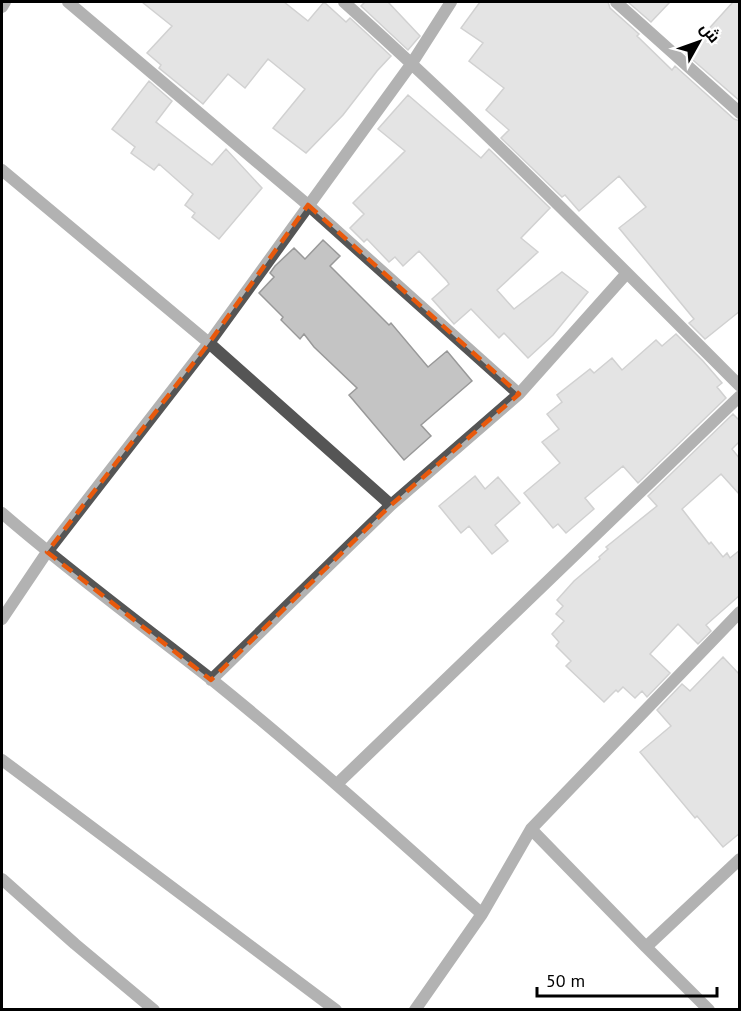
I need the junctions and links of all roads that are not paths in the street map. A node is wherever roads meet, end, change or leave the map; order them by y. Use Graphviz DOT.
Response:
graph roads {
  1 [pos="5,2"];
  2 [pos="68,2"];
  3 [pos="344,2"];
  4 [pos="451,2"];
  5 [pos="616,2"];
  6 [pos="2,7"];
  7 [pos="412,63"];
  8 [pos="740,113"];
  9 [pos="2,170"];
  10 [pos="308,205"];
  11 [pos="627,273"];
  12 [pos="209,343"];
  13 [pos="740,386"];
  14 [pos="519,394"];
  15 [pos="740,396"];
  16 [pos="391,505"];
  17 [pos="2,513"];
  18 [pos="47,552"];
  19 [pos="740,612"];
  20 [pos="2,619"];
  21 [pos="211,680"];
  22 [pos="2,760"];
  23 [pos="336,784"];
  24 [pos="531,829"];
  25 [pos="740,859"];
  26 [pos="2,879"];
  27 [pos="482,914"];
  28 [pos="646,947"];
  29 [pos="154,1010"];
  30 [pos="336,1010"];
  31 [pos="416,1010"];
  32 [pos="710,1010"];
  1 -- 6 [label="street"];
  2 -- 10 [label="street"];
  3 -- 7 [label="street"];
  4 -- 7 [label="street"];
  5 -- 8 [label="street"];
  7 -- 10 [label="street"];
  7 -- 11 [label="street"];
  9 -- 12 [label="street"];
  10 -- 12 [label="street"];
  10 -- 14 [label="street"];
  11 -- 13 [label="street"];
  11 -- 14 [label="street"];
  12 -- 16 [label="street"];
  12 -- 18 [label="street"];
  14 -- 16 [label="street"];
  15 -- 23 [label="street"];
  16 -- 21 [label="street"];
  17 -- 18 [label="street"];
  18 -- 20 [label="street"];
  18 -- 21 [label="street"];
  19 -- 24 [label="street"];
  21 -- 23 [label="street"];
  22 -- 30 [label="street"];
  23 -- 27 [label="street"];
  24 -- 27 [label="street"];
  24 -- 28 [label="street"];
  25 -- 28 [label="street"];
  26 -- 29 [label="street"];
  27 -- 31 [label="street"];
  28 -- 32 [label="street"];
}
